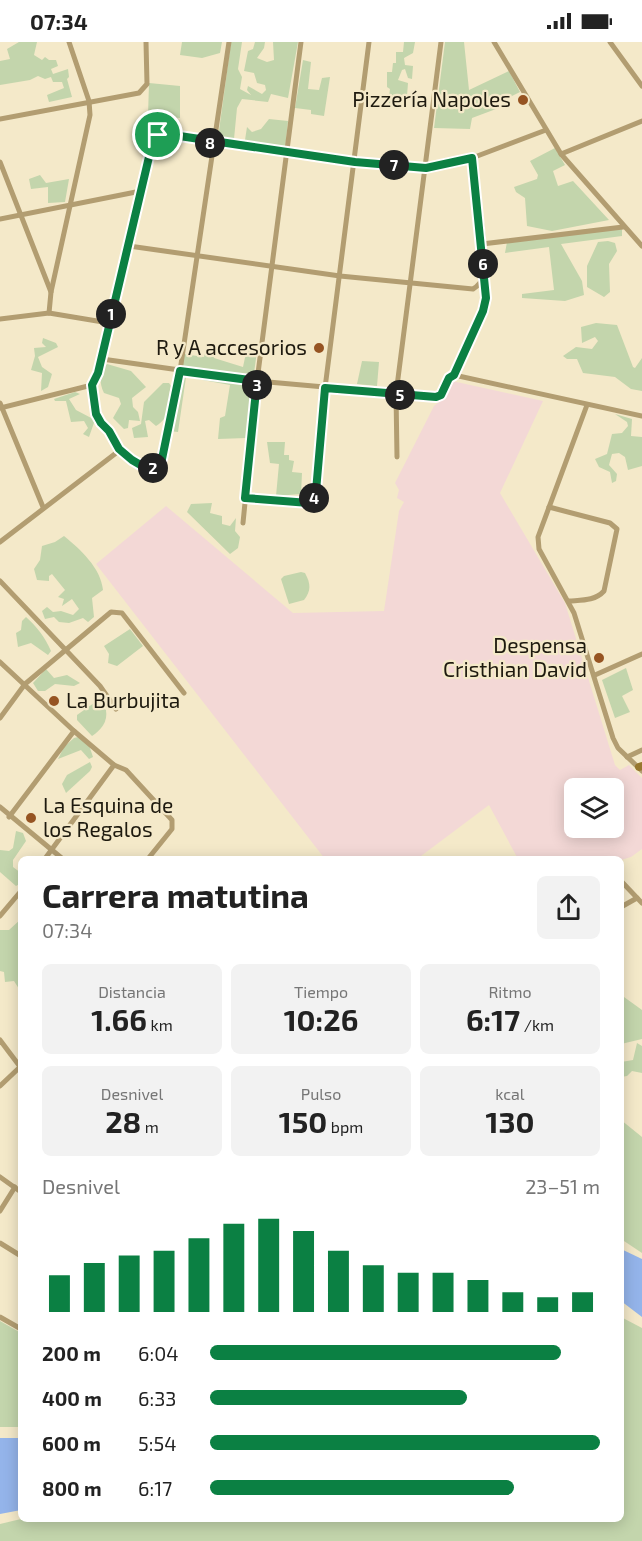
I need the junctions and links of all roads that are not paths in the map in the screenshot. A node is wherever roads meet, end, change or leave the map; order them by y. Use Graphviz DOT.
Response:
graph roads {
  1 [pos="69,42"];
  2 [pos="146,42"];
  3 [pos="229,42"];
  4 [pos="302,42"];
  5 [pos="369,42"];
  6 [pos="441,42"];
  7 [pos="494,42"];
  8 [pos="610,42"];
  9 [pos="642,86"];
  10 [pos="89,101"];
  11 [pos="0,119"];
  12 [pos="642,121"];
  13 [pos="546,130"];
  14 [pos="214,144"];
  15 [pos="286,153"];
  16 [pos="561,154"];
  17 [pos="472,158"];
  18 [pos="0,162"];
  19 [pos="355,162"];
  20 [pos="426,168"];
  21 [pos="141,191"];
  22 [pos="72,204"];
  23 [pos="20,216"];
  24 [pos="0,219"];
  25 [pos="623,226"];
  26 [pos="483,244"];
  27 [pos="129,246"];
  28 [pos="642,246"];
  29 [pos="195,255"];
  30 [pos="272,267"];
  31 [pos="340,276"];
  32 [pos="483,277"];
  33 [pos="410,284"];
  34 [pos="51,292"];
  35 [pos="49,313"];
  36 [pos="0,319"];
  37 [pos="109,323"];
  38 [pos="102,359"];
  39 [pos="180,371"];
  40 [pos="454,375"];
  41 [pos="257,381"];
  42 [pos="92,385"];
  43 [pos="325,388"];
  44 [pos="396,394"];
  45 [pos="587,405"];
  46 [pos="1,406"];
  47 [pos="642,416"];
  48 [pos="119,449"];
  49 [pos="397,457"];
  50 [pos="245,498"];
  51 [pos="43,507"];
  52 [pos="549,507"];
  53 [pos="243,523"];
  54 [pos="0,542"];
  55 [pos="0,581"];
  56 [pos="569,601"];
  57 [pos="66,650"];
  58 [pos="642,654"];
  59 [pos="0,662"];
  60 [pos="595,675"];
  61 [pos="25,684"];
  62 [pos="184,693"];
  63 [pos="116,709"];
  64 [pos="0,718"];
  65 [pos="74,731"];
  66 [pos="642,750"];
  67 [pos="627,757"];
  68 [pos="114,765"];
  69 [pos="641,768"];
  70 [pos="0,807"];
  71 [pos="9,817"];
  72 [pos="51,851"];
  73 [pos="48,856"];
  74 [pos="58,856"];
  75 [pos="150,856"];
  76 [pos="624,884"];
  77 [pos="18,897"];
  78 [pos="637,898"];
  79 [pos="642,903"];
  80 [pos="0,904"];
  81 [pos="624,905"];
  82 [pos="7,909"];
  83 [pos="0,916"];
  84 [pos="0,1040"];
  85 [pos="18,1064"];
  86 [pos="18,1071"];
  87 [pos="0,1086"];
  88 [pos="0,1177"];
  89 [pos="15,1188"];
  90 [pos="18,1190"];
  91 [pos="0,1211"];
  92 [pos="0,1243"];
  93 [pos="18,1254"];
  94 [pos="0,1317"];
  95 [pos="18,1327"];
  1 -- 10 [label="street"];
  2 -- 10 [label="street"];
  3 -- 14 [label="street"];
  4 -- 15 [label="street"];
  5 -- 19 [label="street"];
  6 -- 20 [label="street"];
  7 -- 13 [label="street"];
  8 -- 9 [label="street"];
  10 -- 11 [label="street"];
  10 -- 22 [label="street"];
  12 -- 16 [label="street"];
  13 -- 16 [label="street"];
  13 -- 17 [label="street"];
  14 -- 15 [label="street"];
  14 -- 21 [label="street"];
  14 -- 29 [label="street"];
  15 -- 19 [label="street"];
  15 -- 30 [label="street"];
  16 -- 25 [label="street"];
  17 -- 20 [label="street"];
  17 -- 26 [label="street"];
  18 -- 23 [label="street"];
  19 -- 20 [label="street"];
  19 -- 31 [label="street"];
  20 -- 33 [label="street"];
  21 -- 22 [label="street"];
  21 -- 27 [label="street"];
  22 -- 23 [label="street"];
  22 -- 34 [label="street"];
  23 -- 24 [label="street"];
  23 -- 34 [label="street"];
  25 -- 26 [label="street"];
  25 -- 28 [label="street"];
  26 -- 32 [label="street"];
  27 -- 29 [label="street"];
  27 -- 37 [label="street"];
  29 -- 30 [label="street"];
  29 -- 39 [label="street"];
  30 -- 31 [label="street"];
  30 -- 41 [label="street"];
  31 -- 33 [label="street"];
  31 -- 43 [label="street"];
  32 -- 33 [label="street"];
  32 -- 40 [label="street"];
  33 -- 44 [label="street"];
  34 -- 35 [label="street"];
  35 -- 36 [label="street"];
  35 -- 37 [label="street"];
  37 -- 38 [label="street"];
  38 -- 39 [label="street"];
  38 -- 42 [label="street"];
  39 -- 41 [label="street"];
  39 -- 48 [label="street"];
  40 -- 44 [label="street"];
  40 -- 45 [label="street"];
  41 -- 43 [label="street"];
  41 -- 50 [label="street"];
  42 -- 46 [label="street"];
  42 -- 48 [label="street"];
  43 -- 44 [label="street"];
  43 -- 50 [label="street"];
  44 -- 49 [label="street"];
  45 -- 47 [label="street"];
  45 -- 52 [label="street"];
  46 -- 51 [label="street"];
  48 -- 51 [label="street"];
  50 -- 53 [label="street"];
  51 -- 54 [label="street"];
  52 -- 56 [label="street"];
  52 -- 56 [label="street"];
  55 -- 57 [label="street"];
  56 -- 60 [label="street"];
  57 -- 61 [label="street"];
  57 -- 62 [label="street"];
  57 -- 63 [label="street"];
  58 -- 60 [label="street"];
  59 -- 61 [label="street"];
  60 -- 67 [label="street"];
  61 -- 64 [label="street"];
  61 -- 65 [label="street"];
  65 -- 68 [label="street"];
  65 -- 71 [label="street"];
  66 -- 67 [label="street"];
  67 -- 69 [label="street"];
  68 -- 72 [label="street"];
  68 -- 75 [label="street"];
  70 -- 71 [label="street"];
  71 -- 72 [label="street"];
  72 -- 73 [label="street"];
  72 -- 74 [label="street"];
  76 -- 78 [label="street"];
  77 -- 82 [label="street"];
  78 -- 79 [label="street"];
  78 -- 81 [label="street"];
  80 -- 82 [label="street"];
  82 -- 83 [label="street"];
  84 -- 85 [label="street"];
  86 -- 87 [label="street"];
  88 -- 89 [label="street"];
  89 -- 90 [label="street"];
  89 -- 91 [label="street"];
  92 -- 93 [label="street"];
  94 -- 95 [label="street"];
}
